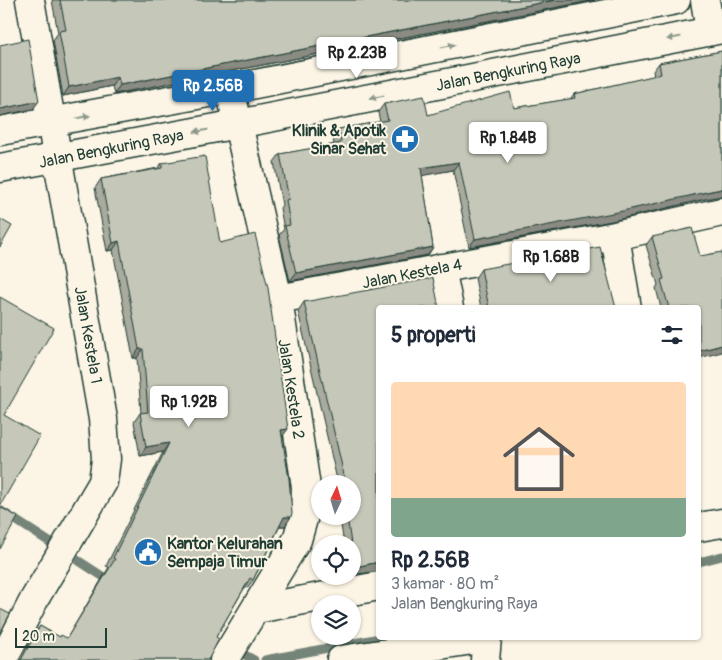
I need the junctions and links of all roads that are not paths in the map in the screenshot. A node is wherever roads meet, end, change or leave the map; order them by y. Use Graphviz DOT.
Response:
graph roads {
  1 [pos="30,0"];
  2 [pos="676,0"];
  3 [pos="705,0"];
  4 [pos="716,30"];
  5 [pos="230,89"];
  6 [pos="52,123"];
  7 [pos="238,124"];
  8 [pos="0,132"];
  9 [pos="58,159"];
  10 [pos="0,168"];
  11 [pos="722,212"];
  12 [pos="615,236"];
  13 [pos="441,268"];
  14 [pos="278,299"];
  15 [pos="448,305"];
  16 [pos="626,305"];
  17 [pos="722,523"];
  18 [pos="701,527"];
  19 [pos="376,587"];
  20 [pos="256,610"];
  21 [pos="474,640"];
  22 [pos="487,640"];
  23 [pos="230,651"];
  24 [pos="3,660"];
  25 [pos="341,660"];
  26 [pos="485,660"];
  1 -- 6 [label="street, Jalan Kestela 1"];
  5 -- 2 [label="street, one-way"];
  3 -- 4 [label="street"];
  4 -- 7 [label="street, Jalan Bengkuring Raya, one-way"];
  6 -- 5 [label="street, one-way"];
  5 -- 7 [label="street, Jalan Kestela 2"];
  6 -- 8 [label="street"];
  6 -- 9 [label="street, Jalan Kestela 1"];
  7 -- 9 [label="street, Jalan Bengkuring Raya, one-way"];
  7 -- 14 [label="street, Jalan Kestela 2"];
  9 -- 10 [label="street, Jalan Bengkuring Raya"];
  9 -- 24 [label="street, Jalan Kestela 1"];
  11 -- 12 [label="street, Jalan Kestela 4"];
  12 -- 13 [label="street, Jalan Kestela 4"];
  12 -- 16 [label="street"];
  13 -- 14 [label="street, Jalan Kestela 4"];
  13 -- 15 [label="street"];
  14 -- 20 [label="street, Jalan Kestela 2"];
  17 -- 18 [label="street"];
  19 -- 20 [label="street"];
  20 -- 23 [label="street, Jalan Kestela 2"];
  21 -- 25 [label="street"];
  22 -- 26 [label="street"];
}
